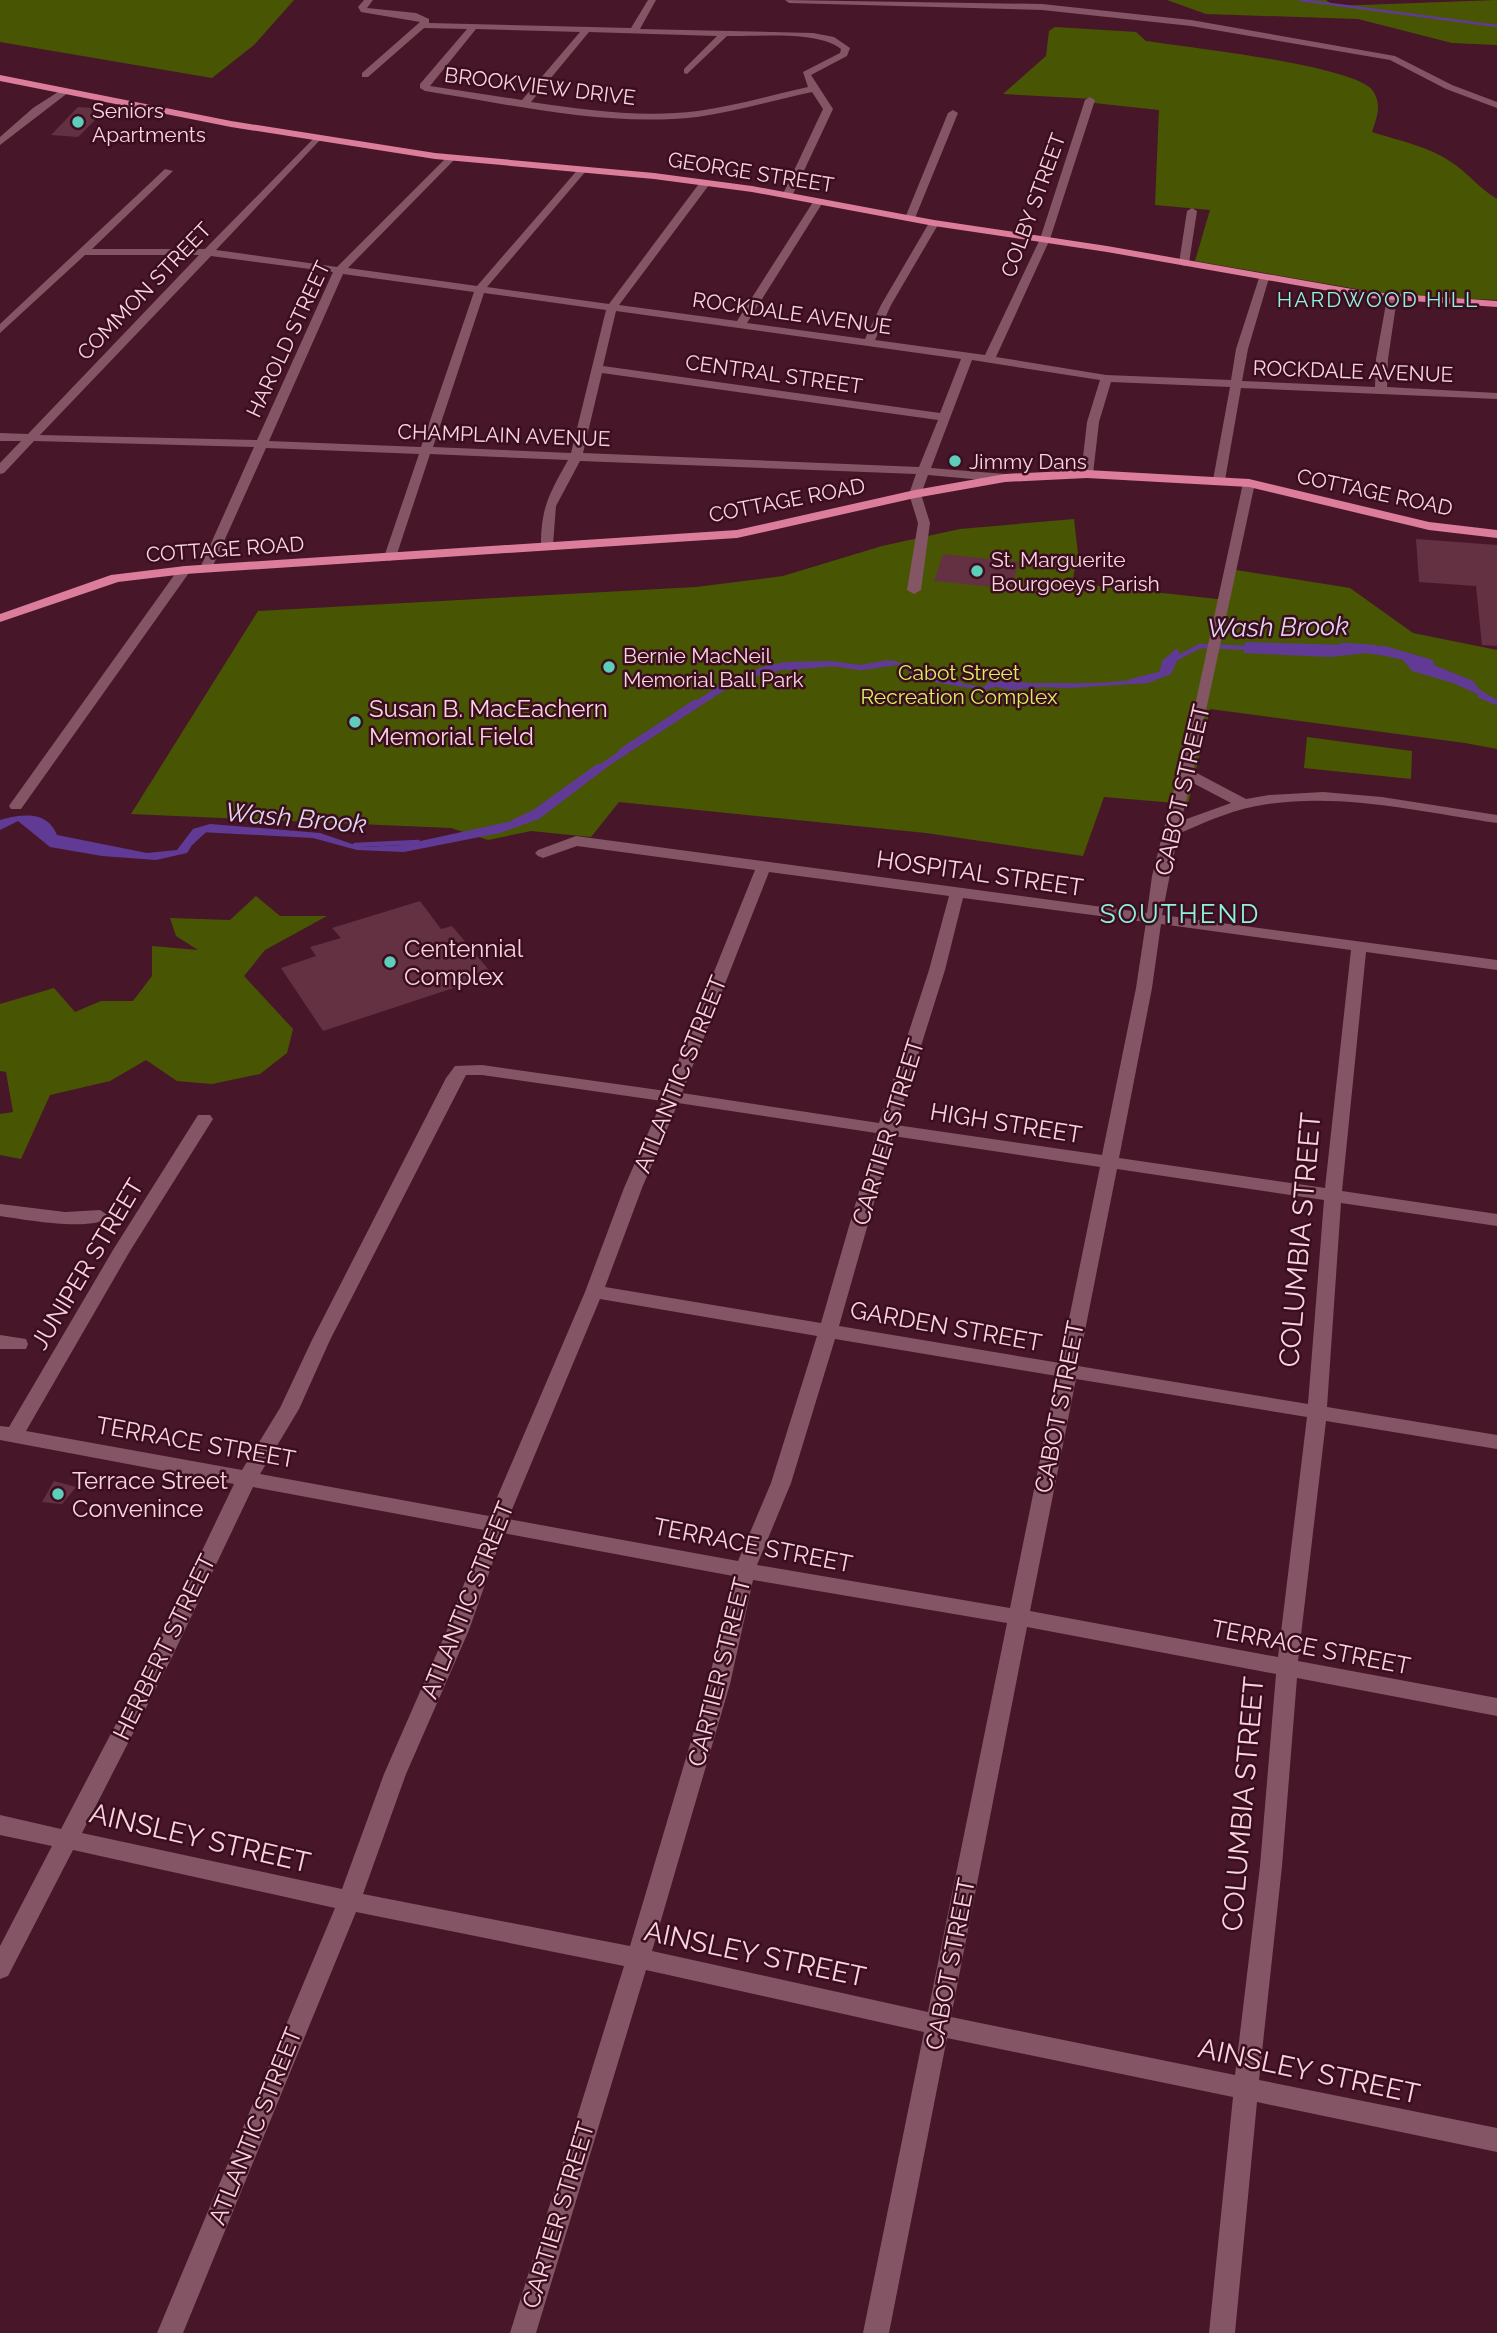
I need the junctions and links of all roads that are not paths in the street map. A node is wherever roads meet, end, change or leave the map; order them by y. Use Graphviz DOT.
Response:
graph roads {
  1 [pos="369,0"];
  2 [pos="652,0"];
  3 [pos="789,0"];
  4 [pos="423,25"];
  5 [pos="474,26"];
  6 [pos="586,30"];
  7 [pos="634,31"];
  8 [pos="724,34"];
  9 [pos="687,71"];
  10 [pos="365,75"];
  11 [pos="0,78"];
  12 [pos="812,89"];
  13 [pos="64,92"];
  14 [pos="1090,100"];
  15 [pos="524,104"];
  16 [pos="1497,105"];
  17 [pos="953,113"];
  18 [pos="317,138"];
  19 [pos="0,142"];
  20 [pos="451,158"];
  21 [pos="583,169"];
  22 [pos="167,171"];
  23 [pos="705,183"];
  24 [pos="788,194"];
  25 [pos="818,202"];
  26 [pos="1192,211"];
  27 [pos="910,218"];
  28 [pos="934,223"];
  29 [pos="1045,239"];
  30 [pos="83,252"];
  31 [pos="208,252"];
  32 [pos="1184,263"];
  33 [pos="340,270"];
  34 [pos="1264,278"];
  35 [pos="480,289"];
  36 [pos="1392,298"];
  37 [pos="1497,304"];
  38 [pos="612,307"];
  39 [pos="740,325"];
  40 [pos="0,330"];
  41 [pos="869,342"];
  42 [pos="968,356"];
  43 [pos="989,359"];
  44 [pos="597,369"];
  45 [pos="1106,378"];
  46 [pos="1234,386"];
  47 [pos="1381,392"];
  48 [pos="1497,396"];
  49 [pos="944,417"];
  50 [pos="0,437"];
  51 [pos="32,437"];
  52 [pos="262,444"];
  53 [pos="425,451"];
  54 [pos="576,457"];
  55 [pos="0,470"];
  56 [pos="925,471"];
  57 [pos="1087,474"];
  58 [pos="1005,478"];
  59 [pos="1219,480"];
  60 [pos="1249,483"];
  61 [pos="915,494"];
  62 [pos="1497,534"];
  63 [pos="547,545"];
  64 [pos="390,557"];
  65 [pos="206,568"];
  66 [pos="185,570"];
  67 [pos="914,590"];
  68 [pos="0,618"];
  69 [pos="1187,774"];
  70 [pos="1246,805"];
  71 [pos="16,806"];
  72 [pos="1497,818"];
  73 [pos="1172,831"];
  74 [pos="543,853"];
  75 [pos="764,866"];
  76 [pos="957,892"];
  77 [pos="1155,919"];
  78 [pos="1359,947"];
  79 [pos="1497,965"];
  80 [pos="467,1069"];
  81 [pos="670,1097"];
  82 [pos="204,1119"];
  83 [pos="886,1129"];
  84 [pos="1108,1163"];
  85 [pos="1333,1195"];
  86 [pos="0,1210"];
  87 [pos="100,1216"];
  88 [pos="1497,1220"];
  89 [pos="594,1292"];
  90 [pos="826,1331"];
  91 [pos="1068,1372"];
  92 [pos="1317,1411"];
  93 [pos="7,1434"];
  94 [pos="1497,1442"];
  95 [pos="247,1478"];
  96 [pos="496,1524"];
  97 [pos="745,1569"];
  98 [pos="1018,1617"];
  99 [pos="1287,1668"];
  100 [pos="1497,1707"];
  101 [pos="0,1825"];
  102 [pos="67,1839"];
  103 [pos="349,1901"];
  104 [pos="638,1958"];
  105 [pos="0,1969"];
  106 [pos="939,2025"];
  107 [pos="1246,2089"];
  108 [pos="1497,2140"];
  109 [pos="170,2333"];
  110 [pos="523,2333"];
  111 [pos="876,2333"];
  112 [pos="1222,2333"];
  1 -- 4 [label="street"];
  2 -- 7 [label="street"];
  3 -- 16 [label="street"];
  4 -- 5 [label="street"];
  4 -- 10 [label="street"];
  5 -- 6 [label="street"];
  5 -- 15 [label="street, BROOKVIEW DRIVE"];
  6 -- 7 [label="street"];
  6 -- 15 [label="street"];
  7 -- 8 [label="street"];
  8 -- 9 [label="street"];
  8 -- 12 [label="street"];
  11 -- 13 [label="main road, GEORGE STREET"];
  12 -- 15 [label="street, BROOKVIEW DRIVE"];
  12 -- 24 [label="street"];
  13 -- 18 [label="main road, GEORGE STREET"];
  13 -- 19 [label="street"];
  14 -- 29 [label="street, COLBY STREET"];
  17 -- 27 [label="street"];
  18 -- 20 [label="main road, GEORGE STREET"];
  18 -- 31 [label="street, COMMON STREET"];
  20 -- 21 [label="main road, GEORGE STREET"];
  20 -- 33 [label="street, HAROLD STREET"];
  21 -- 23 [label="main road, GEORGE STREET"];
  21 -- 35 [label="street"];
  22 -- 30 [label="street"];
  23 -- 24 [label="main road, GEORGE STREET"];
  23 -- 38 [label="street"];
  24 -- 25 [label="main road, GEORGE STREET"];
  25 -- 27 [label="main road, GEORGE STREET"];
  25 -- 39 [label="street"];
  26 -- 32 [label="street"];
  27 -- 28 [label="main road, GEORGE STREET"];
  28 -- 29 [label="main road, GEORGE STREET"];
  28 -- 41 [label="street"];
  29 -- 32 [label="main road, GEORGE STREET"];
  29 -- 43 [label="street, COLBY STREET"];
  30 -- 31 [label="street, ROCKDALE AVENUE"];
  30 -- 40 [label="street"];
  31 -- 33 [label="street, ROCKDALE AVENUE"];
  31 -- 51 [label="street, COMMON STREET"];
  32 -- 34 [label="main road, GEORGE STREET"];
  33 -- 35 [label="street, ROCKDALE AVENUE"];
  33 -- 52 [label="street, HAROLD STREET"];
  34 -- 36 [label="main road, GEORGE STREET"];
  34 -- 46 [label="street"];
  35 -- 38 [label="street, ROCKDALE AVENUE"];
  35 -- 53 [label="street"];
  36 -- 37 [label="main road, GEORGE STREET"];
  36 -- 47 [label="street"];
  38 -- 39 [label="street, ROCKDALE AVENUE"];
  38 -- 44 [label="street"];
  39 -- 41 [label="street, ROCKDALE AVENUE"];
  41 -- 42 [label="street, ROCKDALE AVENUE"];
  42 -- 43 [label="street, ROCKDALE AVENUE"];
  42 -- 49 [label="street"];
  43 -- 45 [label="street, ROCKDALE AVENUE"];
  44 -- 49 [label="street, CENTRAL STREET"];
  44 -- 54 [label="street"];
  45 -- 46 [label="street, ROCKDALE AVENUE"];
  45 -- 57 [label="street"];
  46 -- 47 [label="street, ROCKDALE AVENUE"];
  46 -- 59 [label="street"];
  47 -- 48 [label="street, ROCKDALE AVENUE"];
  49 -- 56 [label="street"];
  50 -- 51 [label="street, CHAMPLAIN AVENUE"];
  51 -- 52 [label="street, CHAMPLAIN AVENUE"];
  51 -- 55 [label="street, COMMON STREET"];
  52 -- 53 [label="street, CHAMPLAIN AVENUE"];
  52 -- 65 [label="street, HAROLD STREET"];
  53 -- 54 [label="street, CHAMPLAIN AVENUE"];
  53 -- 64 [label="street"];
  54 -- 56 [label="street, CHAMPLAIN AVENUE"];
  54 -- 63 [label="street"];
  56 -- 58 [label="street, CHAMPLAIN AVENUE"];
  56 -- 61 [label="street"];
  57 -- 58 [label="main road, COTTAGE ROAD"];
  57 -- 59 [label="main road, COTTAGE ROAD"];
  58 -- 61 [label="main road, COTTAGE ROAD"];
  59 -- 60 [label="main road, COTTAGE ROAD"];
  60 -- 62 [label="main road, COTTAGE ROAD"];
  60 -- 69 [label="street, CABOT STREET"];
  61 -- 63 [label="main road, COTTAGE ROAD"];
  61 -- 67 [label="street"];
  63 -- 64 [label="main road, COTTAGE ROAD"];
  64 -- 65 [label="main road, COTTAGE ROAD"];
  65 -- 66 [label="main road, COTTAGE ROAD"];
  66 -- 68 [label="main road, COTTAGE ROAD"];
  66 -- 71 [label="street"];
  69 -- 70 [label="street"];
  69 -- 73 [label="street, CABOT STREET"];
  70 -- 72 [label="street"];
  70 -- 73 [label="street"];
  73 -- 77 [label="street, CABOT STREET"];
  74 -- 75 [label="street, HOSPITAL STREET"];
  75 -- 76 [label="street, HOSPITAL STREET"];
  75 -- 81 [label="street, ATLANTIC STREET"];
  76 -- 77 [label="street, HOSPITAL STREET"];
  76 -- 83 [label="street, CARTIER STREET"];
  77 -- 78 [label="street, HOSPITAL STREET"];
  77 -- 84 [label="street, CABOT STREET"];
  78 -- 79 [label="street, HOSPITAL STREET"];
  78 -- 85 [label="street, COLUMBIA STREET"];
  80 -- 81 [label="street, HIGH STREET"];
  80 -- 95 [label="street, HERBERT STREET"];
  81 -- 83 [label="street, HIGH STREET"];
  81 -- 89 [label="street, ATLANTIC STREET"];
  82 -- 93 [label="street, JUNIPER STREET"];
  83 -- 84 [label="street, HIGH STREET"];
  83 -- 90 [label="street, CARTIER STREET"];
  84 -- 85 [label="street, HIGH STREET"];
  84 -- 91 [label="street, CABOT STREET"];
  85 -- 88 [label="street, HIGH STREET"];
  85 -- 92 [label="street, COLUMBIA STREET"];
  86 -- 87 [label="street"];
  89 -- 90 [label="street, GARDEN STREET"];
  89 -- 96 [label="street, ATLANTIC STREET"];
  90 -- 91 [label="street, GARDEN STREET"];
  90 -- 97 [label="street, CARTIER STREET"];
  91 -- 92 [label="street, GARDEN STREET"];
  91 -- 98 [label="street, CABOT STREET"];
  92 -- 94 [label="street, GARDEN STREET"];
  92 -- 99 [label="street, COLUMBIA STREET"];
  93 -- 95 [label="street, TERRACE STREET"];
  95 -- 96 [label="street, TERRACE STREET"];
  95 -- 102 [label="street, HERBERT STREET"];
  96 -- 97 [label="street, TERRACE STREET"];
  96 -- 103 [label="street, ATLANTIC STREET"];
  97 -- 98 [label="street, TERRACE STREET"];
  97 -- 104 [label="street, CARTIER STREET"];
  98 -- 99 [label="street, TERRACE STREET"];
  98 -- 106 [label="street, CABOT STREET"];
  99 -- 100 [label="street, TERRACE STREET"];
  99 -- 107 [label="street, COLUMBIA STREET"];
  101 -- 102 [label="street, AINSLEY STREET"];
  102 -- 103 [label="street, AINSLEY STREET"];
  102 -- 105 [label="street, HERBERT STREET"];
  103 -- 104 [label="street, AINSLEY STREET"];
  103 -- 109 [label="street, ATLANTIC STREET"];
  104 -- 106 [label="street, AINSLEY STREET"];
  104 -- 110 [label="street, CARTIER STREET"];
  106 -- 107 [label="street, AINSLEY STREET"];
  106 -- 111 [label="street, CABOT STREET"];
  107 -- 108 [label="street, AINSLEY STREET"];
  107 -- 112 [label="street, COLUMBIA STREET"];
}
